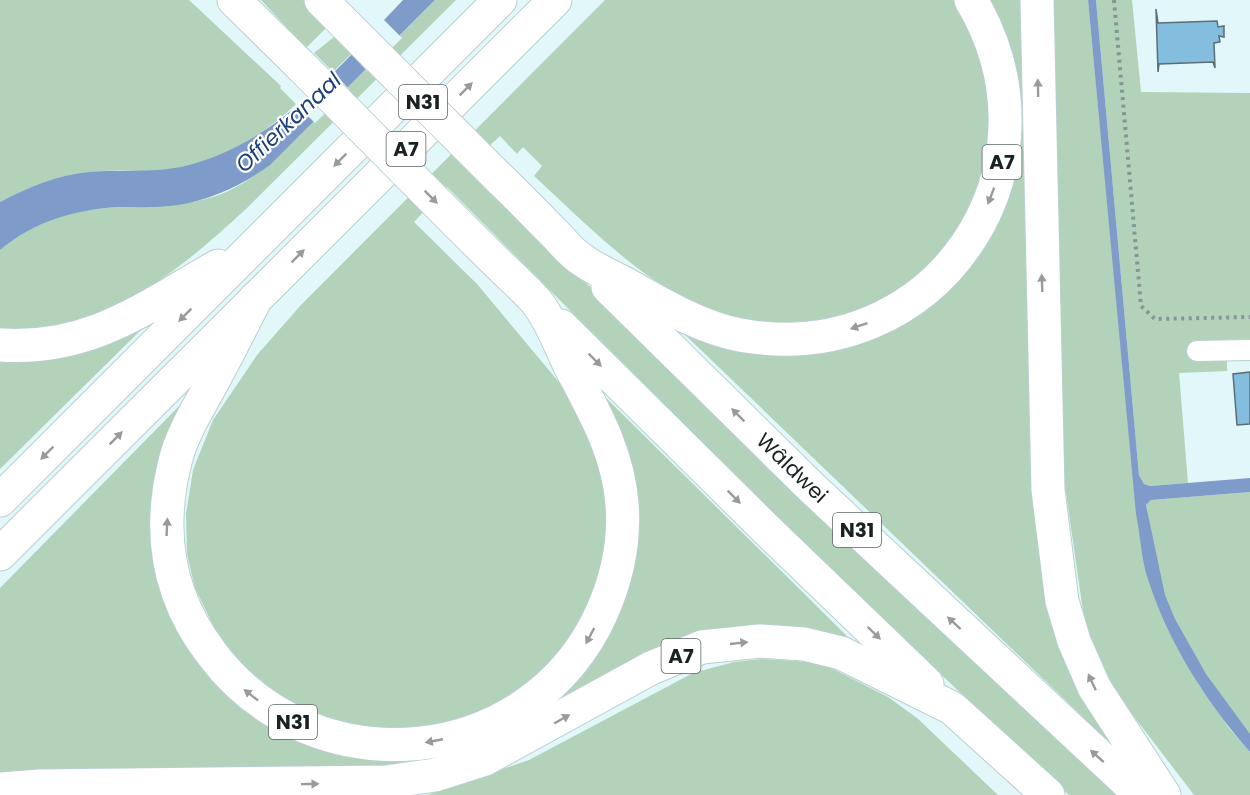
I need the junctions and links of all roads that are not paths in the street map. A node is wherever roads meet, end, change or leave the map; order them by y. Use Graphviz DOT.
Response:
graph roads {
  1 [pos="321,0"];
  2 [pos="500,0"];
  3 [pos="555,0"];
  4 [pos="971,0"];
  5 [pos="1036,0"];
  6 [pos="237,2"];
  7 [pos="256,244"];
  8 [pos="579,259"];
  9 [pos="256,298"];
  10 [pos="539,304"];
  11 [pos="0,345"];
  12 [pos="1250,350"];
  13 [pos="1197,351"];
  14 [pos="0,500"];
  15 [pos="0,554"];
  16 [pos="952,708"];
  17 [pos="0,789"];
  18 [pos="1048,795"];
  19 [pos="1141,795"];
  20 [pos="1164,795"];
  1 -- 8 [label="highway, N31, bridge"];
  2 -- 7 [label="highway, A7, one-way"];
  9 -- 3 [label="highway, A7, one-way"];
  4 -- 8 [label="highway, A7, one-way"];
  20 -- 5 [label="highway, one-way"];
  6 -- 10 [label="highway, N31, one-way, bridge"];
  7 -- 11 [label="highway, A7"];
  7 -- 14 [label="highway, A7, one-way"];
  19 -- 8 [label="highway, Wâldwei / N31, one-way"];
  10 -- 9 [label="highway, N31, one-way"];
  15 -- 9 [label="highway, A7, one-way"];
  10 -- 16 [label="highway, N31, one-way"];
  12 -- 13 [label="street"];
  17 -- 16 [label="highway, A7, one-way"];
  16 -- 18 [label="highway, N31"];
}
